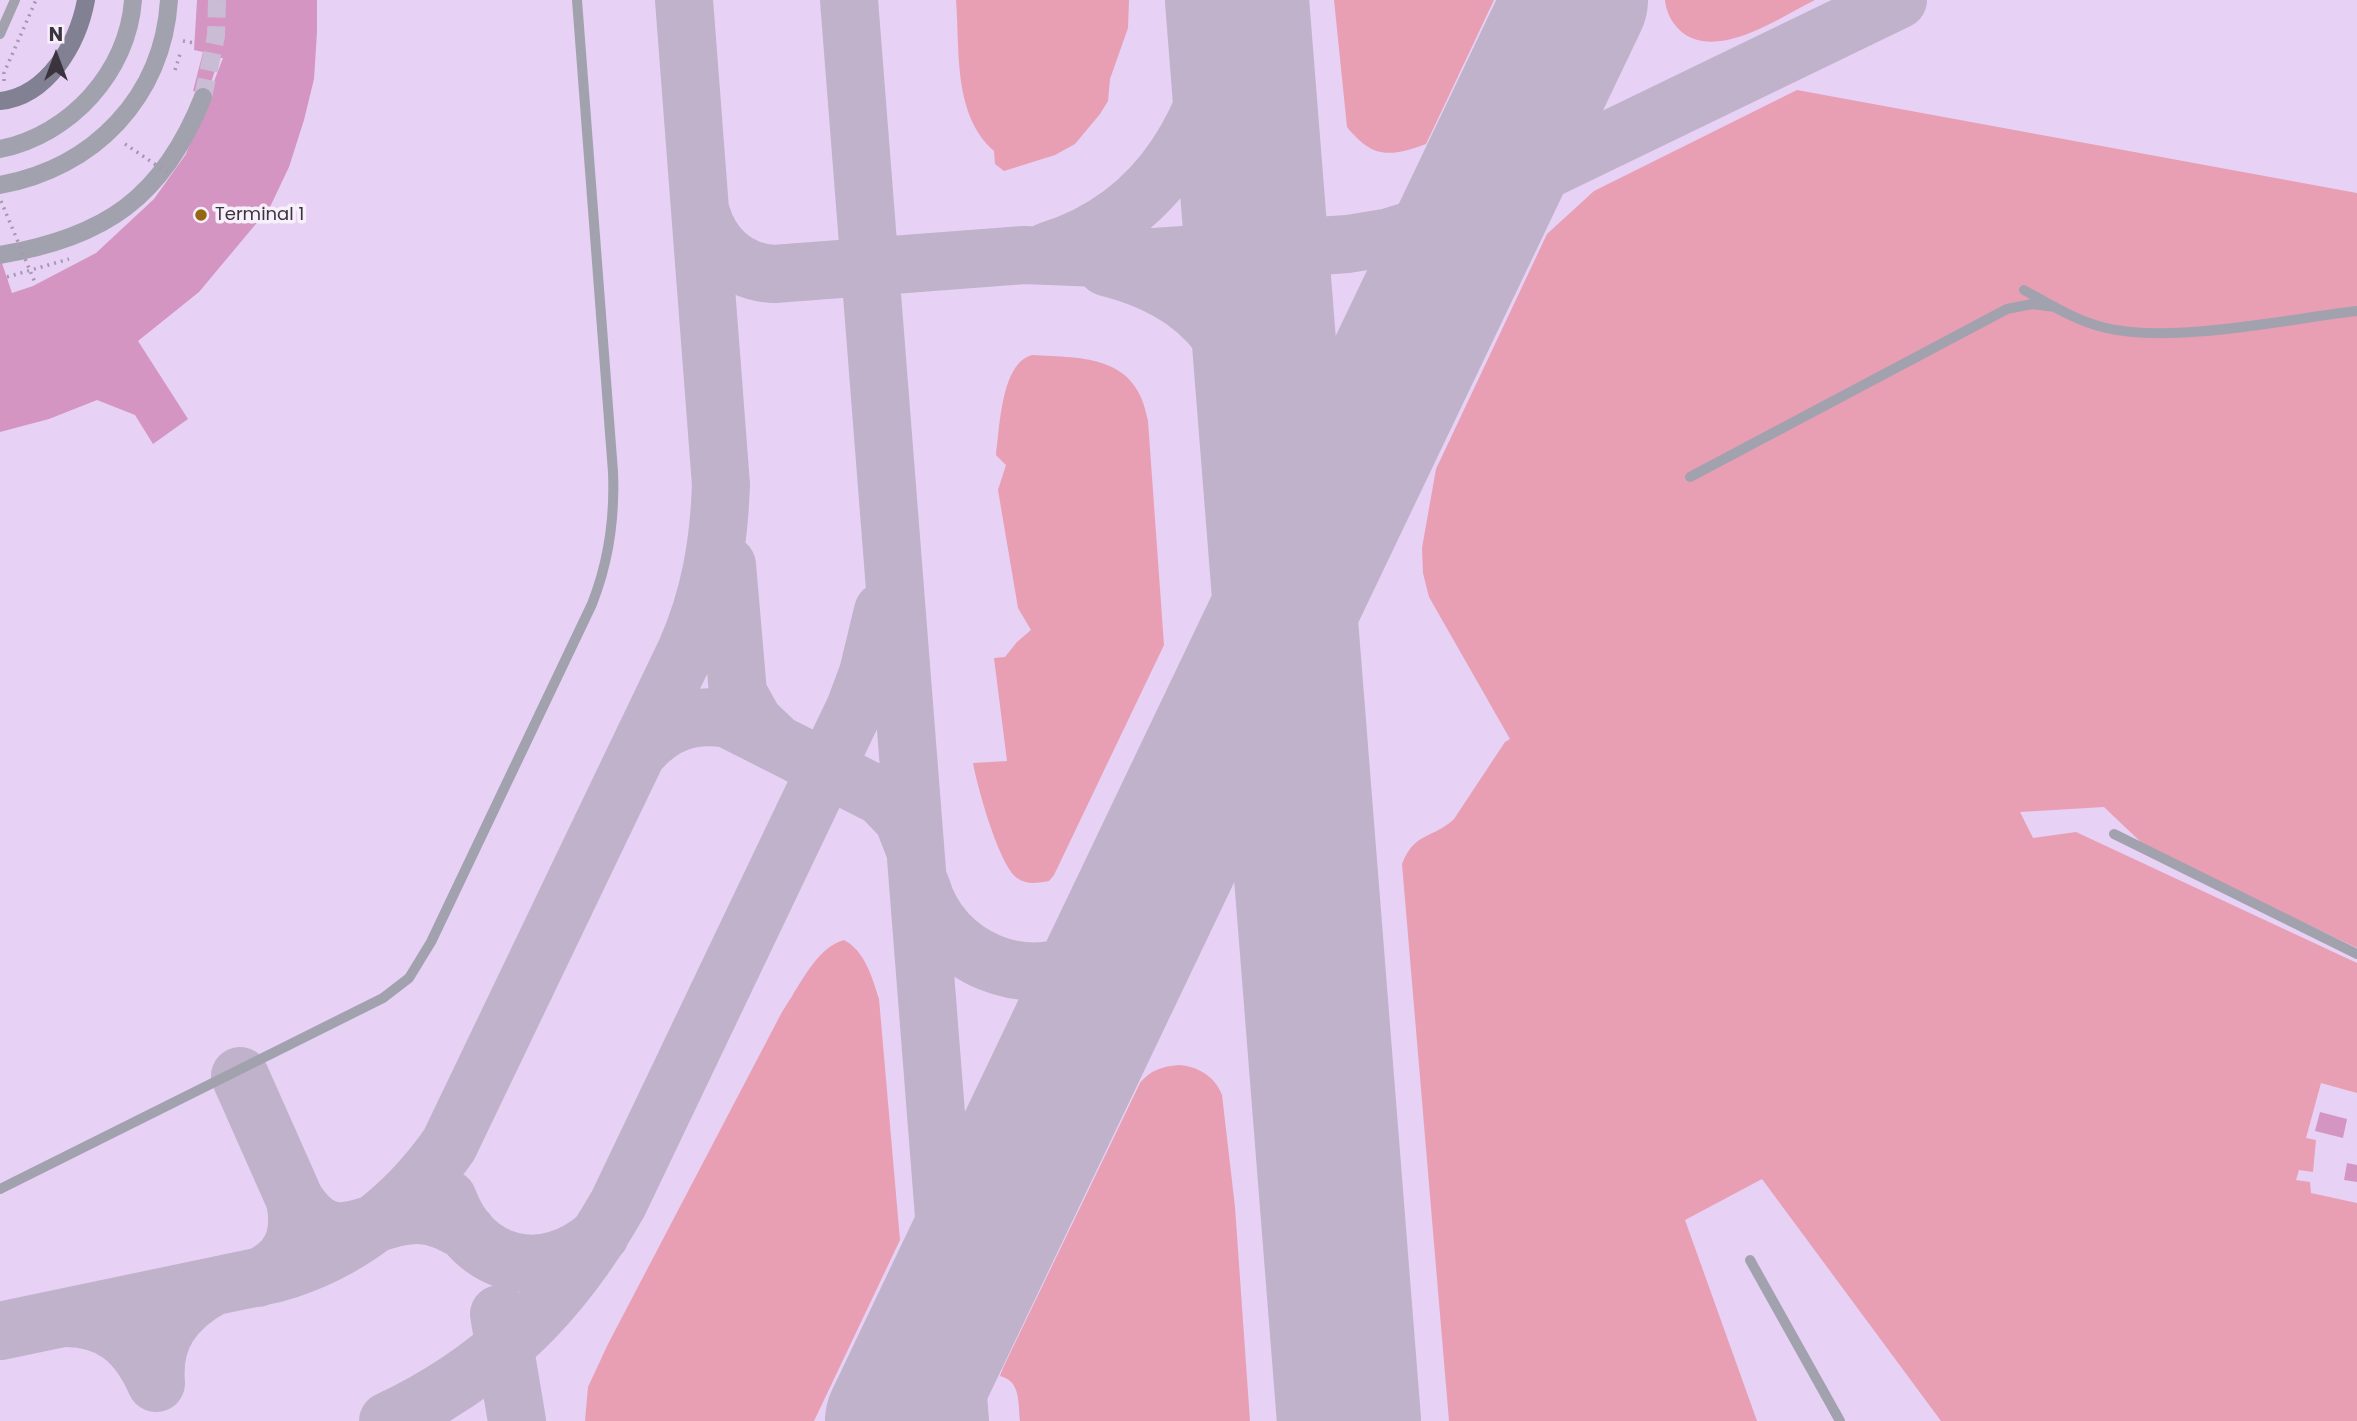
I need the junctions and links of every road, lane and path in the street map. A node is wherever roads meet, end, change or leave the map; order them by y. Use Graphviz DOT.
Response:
graph roads {
  1 [pos="15,0"];
  2 [pos="36,0"];
  3 [pos="86,0"];
  4 [pos="133,0"];
  5 [pos="169,0"];
  6 [pos="577,0"];
  7 [pos="0,34"];
  8 [pos="183,41"];
  9 [pos="195,43"];
  10 [pos="5,83"];
  11 [pos="203,97"];
  12 [pos="0,102"];
  13 [pos="125,144"];
  14 [pos="0,149"];
  15 [pos="171,175"];
  16 [pos="0,185"];
  17 [pos="1,201"];
  18 [pos="0,255"];
  19 [pos="36,285"];
  20 [pos="2024,290"];
  21 [pos="2055,307"];
  22 [pos="2357,311"];
  23 [pos="1690,477"];
  24 [pos="2114,834"];
  25 [pos="2357,954"];
  26 [pos="0,1189"];
  27 [pos="1750,1260"];
  28 [pos="1840,1421"];
  1 -- 7 [label="lane"];
  2 -- 10 [label="path"];
  3 -- 12 [label="main road"];
  4 -- 14 [label="street"];
  5 -- 16 [label="street"];
  6 -- 26 [label="lane"];
  8 -- 9 [label="path"];
  11 -- 18 [label="street"];
  13 -- 15 [label="path, bridge"];
  17 -- 19 [label="path, bridge"];
  20 -- 21 [label="lane"];
  21 -- 22 [label="lane"];
  21 -- 23 [label="lane"];
  24 -- 25 [label="lane"];
  27 -- 28 [label="lane"];
}
